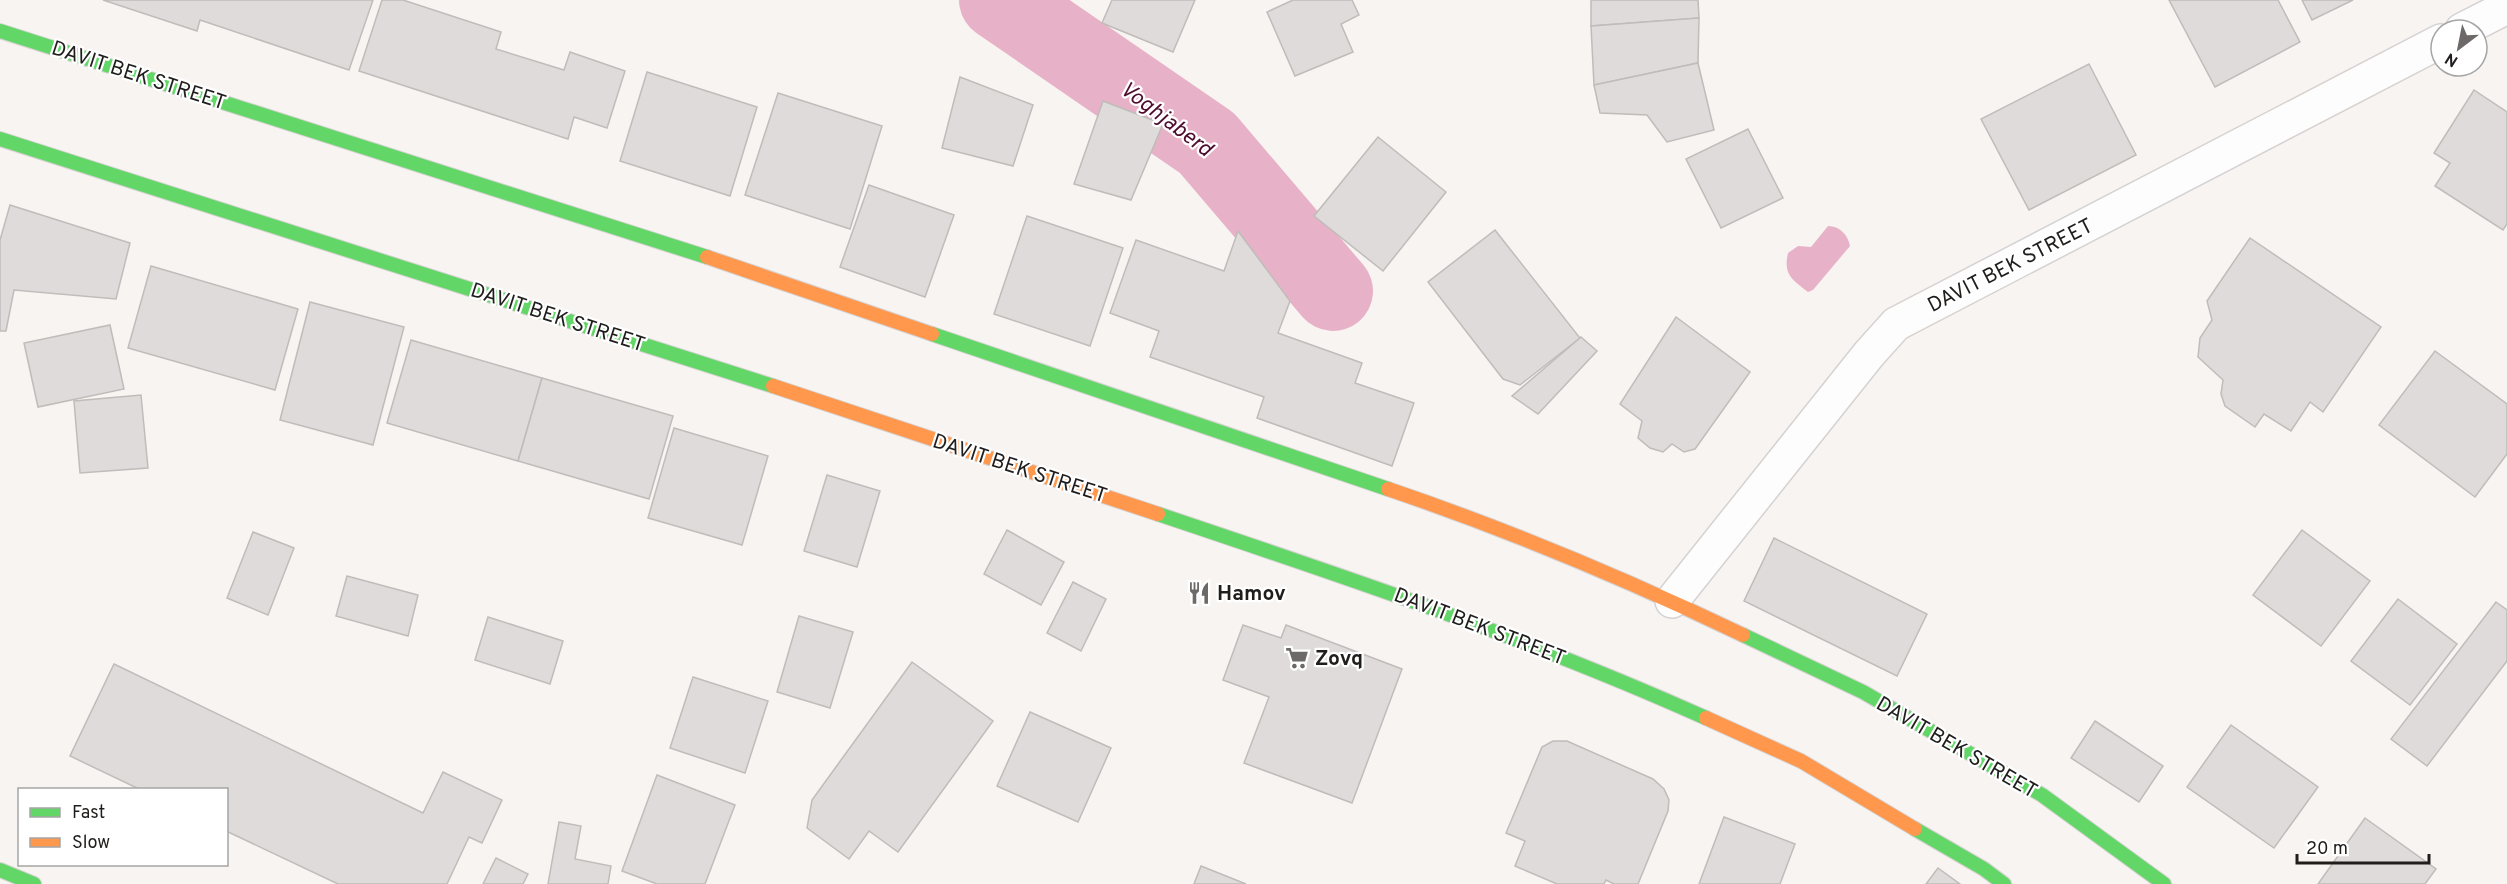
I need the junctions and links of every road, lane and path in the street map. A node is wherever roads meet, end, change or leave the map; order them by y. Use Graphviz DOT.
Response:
graph roads {
  1 [pos="2507,7"];
  2 [pos="2485,18"];
  3 [pos="0,31"];
  4 [pos="2429,47"];
  5 [pos="0,139"];
  6 [pos="1672,601"];
  7 [pos="0,870"];
  8 [pos="34,884"];
  9 [pos="2004,884"];
  10 [pos="2164,884"];
  1 -- 2 [label="street"];
  3 -- 6 [label="main road, DAVIT BEK STREET"];
  4 -- 6 [label="street, DAVIT BEK STREET"];
  5 -- 9 [label="main road, DAVIT BEK STREET"];
  6 -- 10 [label="main road, DAVIT BEK STREET"];
  7 -- 8 [label="main road"];
}
